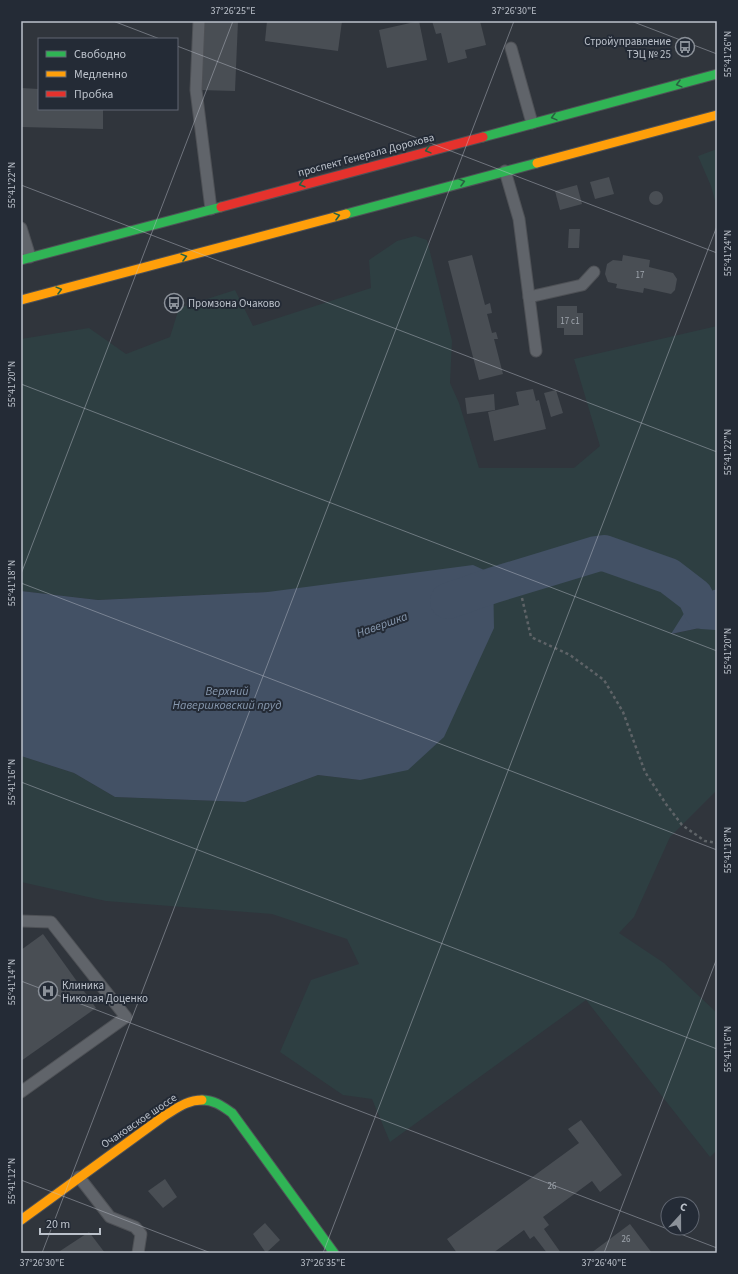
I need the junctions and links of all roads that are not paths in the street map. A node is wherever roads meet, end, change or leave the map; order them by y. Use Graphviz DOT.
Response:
graph roads {
  1 [pos="199,21"];
  2 [pos="511,48"];
  3 [pos="717,74"];
  4 [pos="717,115"];
  5 [pos="532,123"];
  6 [pos="505,171"];
  7 [pos="211,208"];
  8 [pos="21,228"];
  9 [pos="26,259"];
  10 [pos="594,272"];
  11 [pos="529,297"];
  12 [pos="21,300"];
  13 [pos="536,351"];
  14 [pos="21,921"];
  15 [pos="21,1092"];
  16 [pos="79,1177"];
  17 [pos="21,1220"];
  18 [pos="138,1253"];
  19 [pos="334,1253"];
  1 -- 7 [label="lane"];
  2 -- 5 [label="lane"];
  3 -- 5 [label="main road, проспект Генерала Дорохова, one-way"];
  4 -- 6 [label="main road"];
  5 -- 7 [label="main road, проспект Генерала Дорохова, one-way"];
  6 -- 11 [label="lane"];
  12 -- 6 [label="main road, one-way"];
  7 -- 9 [label="main road, проспект Генерала Дорохова"];
  8 -- 9 [label="lane"];
  10 -- 11 [label="lane"];
  11 -- 13 [label="lane"];
  14 -- 15 [label="lane"];
  16 -- 17 [label="main road, Очаковское шоссе"];
  16 -- 18 [label="lane"];
  16 -- 19 [label="main road, Очаковское шоссе"];
}
